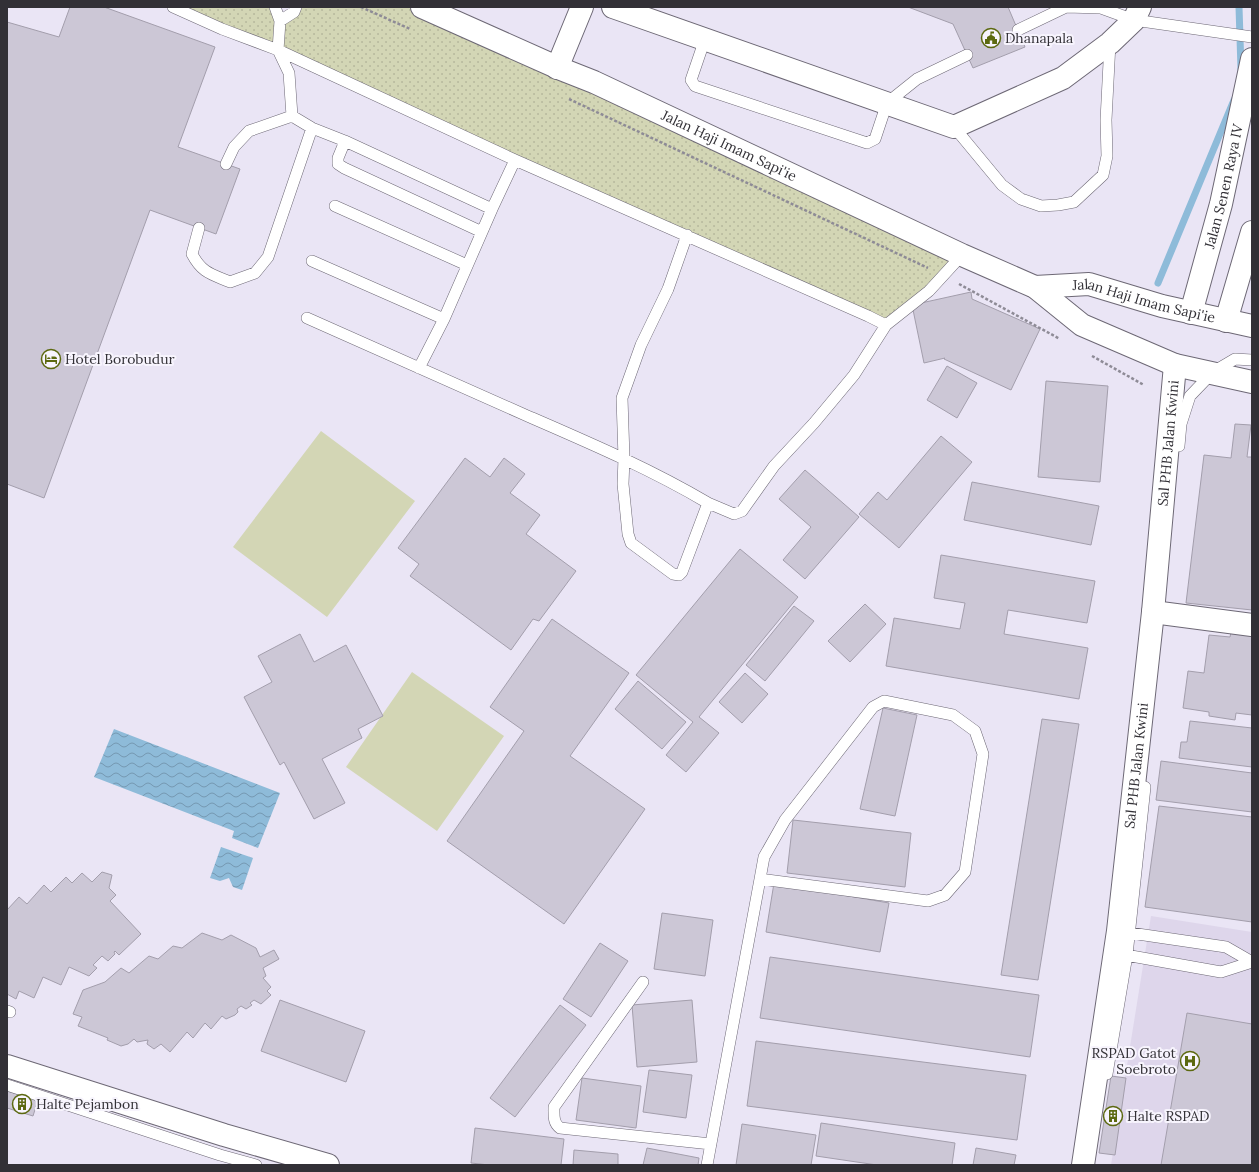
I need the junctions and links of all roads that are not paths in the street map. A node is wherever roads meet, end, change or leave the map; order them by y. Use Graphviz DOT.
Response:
graph roads {
  1 [pos="173,7"];
  2 [pos="275,7"];
  3 [pos="296,7"];
  4 [pos="422,7"];
  5 [pos="582,7"];
  6 [pos="613,7"];
  7 [pos="1066,7"];
  8 [pos="1137,13"];
  9 [pos="280,22"];
  10 [pos="1018,30"];
  11 [pos="1251,37"];
  12 [pos="705,39"];
  13 [pos="1110,43"];
  14 [pos="278,50"];
  15 [pos="967,55"];
  16 [pos="1252,59"];
  17 [pos="557,68"];
  18 [pos="887,103"];
  19 [pos="292,116"];
  20 [pos="954,127"];
  21 [pos="312,128"];
  22 [pos="344,141"];
  23 [pos="515,160"];
  24 [pos="226,164"];
  25 [pos="335,206"];
  26 [pos="492,209"];
  27 [pos="199,228"];
  28 [pos="482,232"];
  29 [pos="1252,232"];
  30 [pos="687,235"];
  31 [pos="962,255"];
  32 [pos="312,261"];
  33 [pos="467,265"];
  34 [pos="1035,287"];
  35 [pos="1191,313"];
  36 [pos="308,318"];
  37 [pos="444,319"];
  38 [pos="1226,321"];
  39 [pos="886,325"];
  40 [pos="1252,326"];
  41 [pos="1252,360"];
  42 [pos="1175,365"];
  43 [pos="419,368"];
  44 [pos="1213,372"];
  45 [pos="1252,382"];
  46 [pos="624,458"];
  47 [pos="708,502"];
  48 [pos="1158,612"];
  49 [pos="1252,625"];
  50 [pos="1148,761"];
  51 [pos="1146,777"];
  52 [pos="760,879"];
  53 [pos="1124,932"];
  54 [pos="1121,954"];
  55 [pos="1252,962"];
  56 [pos="643,982"];
  57 [pos="7,1066"];
  58 [pos="7,1085"];
  59 [pos="711,1144"];
  60 [pos="221,1152"];
  61 [pos="256,1165"];
  62 [pos="328,1165"];
  63 [pos="707,1165"];
  64 [pos="1083,1165"];
  65 [pos="1093,1165"];
  1 -- 14 [label="lane"];
  2 -- 9 [label="lane"];
  3 -- 9 [label="lane"];
  4 -- 17 [label="street, Jalan Haji Imam Sapi'ie"];
  5 -- 17 [label="street"];
  6 -- 12 [label="street"];
  7 -- 8 [label="lane"];
  7 -- 10 [label="lane"];
  8 -- 11 [label="lane"];
  8 -- 13 [label="street"];
  9 -- 14 [label="lane"];
  12 -- 18 [label="street"];
  12 -- 18 [label="lane"];
  13 -- 20 [label="street"];
  13 -- 20 [label="lane"];
  14 -- 19 [label="lane"];
  14 -- 23 [label="lane"];
  15 -- 18 [label="lane"];
  16 -- 35 [label="street, Jalan Senen Raya IV"];
  17 -- 31 [label="street, Jalan Haji Imam Sapi'ie"];
  18 -- 20 [label="street"];
  19 -- 21 [label="lane"];
  19 -- 24 [label="lane"];
  21 -- 22 [label="lane"];
  21 -- 27 [label="lane"];
  22 -- 26 [label="lane"];
  22 -- 28 [label="lane"];
  23 -- 26 [label="lane"];
  23 -- 30 [label="lane"];
  25 -- 33 [label="lane"];
  26 -- 28 [label="lane"];
  28 -- 33 [label="lane"];
  29 -- 38 [label="street"];
  30 -- 39 [label="lane"];
  30 -- 46 [label="lane"];
  31 -- 34 [label="street, Jalan Haji Imam Sapi'ie"];
  31 -- 39 [label="lane"];
  32 -- 37 [label="lane"];
  33 -- 37 [label="lane"];
  34 -- 35 [label="street, Jalan Haji Imam Sapi'ie"];
  34 -- 42 [label="street, Jalan Haji Imam Sapi'ie"];
  35 -- 38 [label="street, Jalan Haji Imam Sapi'ie"];
  36 -- 43 [label="lane"];
  37 -- 43 [label="lane"];
  38 -- 40 [label="street, Jalan Haji Imam Sapi'ie"];
  39 -- 47 [label="lane"];
  41 -- 44 [label="lane"];
  42 -- 44 [label="street, Jalan Haji Imam Sapi'ie"];
  42 -- 48 [label="street, Sal PHB Jalan Kwini"];
  43 -- 46 [label="lane"];
  44 -- 45 [label="street, Jalan Haji Imam Sapi'ie"];
  44 -- 48 [label="lane"];
  46 -- 47 [label="lane"];
  46 -- 47 [label="lane"];
  48 -- 49 [label="street"];
  48 -- 50 [label="lane"];
  48 -- 53 [label="street, Sal PHB Jalan Kwini"];
  51 -- 53 [label="lane"];
  52 -- 52 [label="lane"];
  52 -- 59 [label="lane"];
  53 -- 54 [label="street, Sal PHB Jalan Kwini"];
  53 -- 55 [label="lane"];
  54 -- 55 [label="lane"];
  54 -- 64 [label="street, Sal PHB Jalan Kwini"];
  54 -- 65 [label="lane"];
  56 -- 59 [label="lane"];
  57 -- 60 [label="street"];
  58 -- 60 [label="lane"];
  59 -- 63 [label="lane"];
  60 -- 61 [label="lane"];
  60 -- 62 [label="street"];
}
